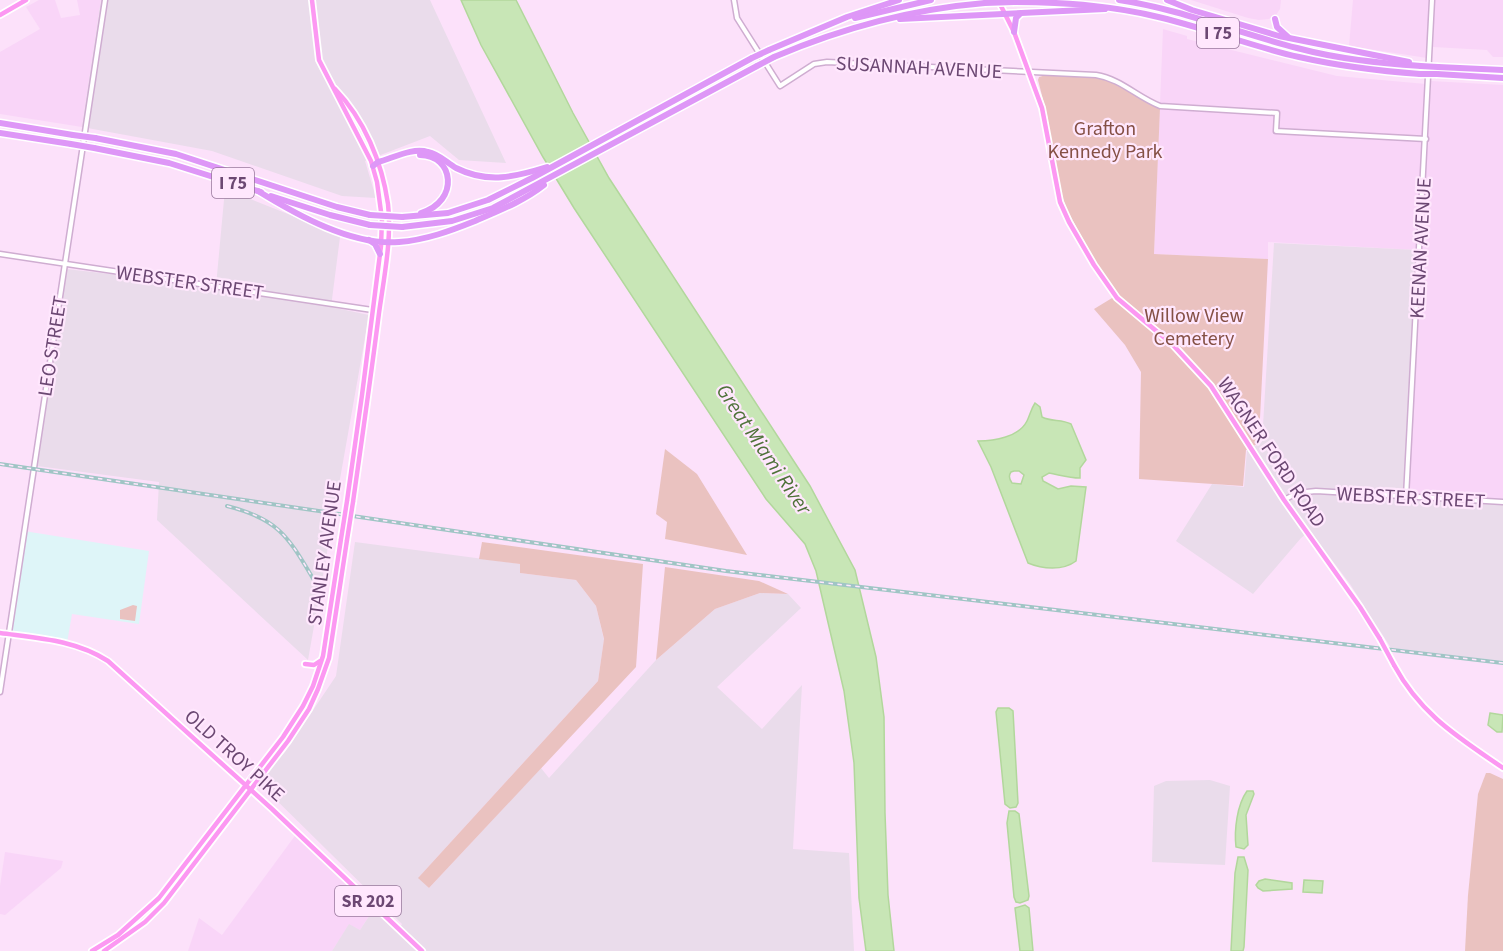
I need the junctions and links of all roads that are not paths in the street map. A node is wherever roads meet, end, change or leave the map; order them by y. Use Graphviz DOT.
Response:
graph roads {
  1 [pos="26,0"];
  2 [pos="105,0"];
  3 [pos="312,0"];
  4 [pos="734,0"];
  5 [pos="899,0"];
  6 [pos="931,0"];
  7 [pos="998,0"];
  8 [pos="1119,0"];
  9 [pos="1167,0"];
  10 [pos="1432,0"];
  11 [pos="1111,8"];
  12 [pos="1020,14"];
  13 [pos="0,15"];
  14 [pos="1005,15"];
  15 [pos="893,18"];
  16 [pos="1275,19"];
  17 [pos="823,28"];
  18 [pos="1014,32"];
  19 [pos="1291,39"];
  20 [pos="1421,66"];
  21 [pos="1503,70"];
  22 [pos="1029,72"];
  23 [pos="1503,78"];
  24 [pos="0,123"];
  25 [pos="0,134"];
  26 [pos="1425,139"];
  27 [pos="562,162"];
  28 [pos="377,164"];
  29 [pos="537,188"];
  30 [pos="258,191"];
  31 [pos="411,217"];
  32 [pos="369,240"];
  33 [pos="384,242"];
  34 [pos="0,254"];
  35 [pos="380,254"];
  36 [pos="65,264"];
  37 [pos="373,310"];
  38 [pos="380,310"];
  39 [pos="1406,497"];
  40 [pos="1284,500"];
  41 [pos="1503,502"];
  42 [pos="0,633"];
  43 [pos="8,634"];
  44 [pos="323,656"];
  45 [pos="305,664"];
  46 [pos="0,692"];
  47 [pos="1503,768"];
  48 [pos="246,786"];
  49 [pos="250,790"];
  50 [pos="92,951"];
  51 [pos="104,951"];
  52 [pos="422,951"];
  1 -- 13 [label="main road"];
  2 -- 36 [label="street, LEO STREET"];
  3 -- 28 [label="main road, STANLEY AVENUE"];
  4 -- 22 [label="street, SUSANNAH AVENUE"];
  5 -- 17 [label="highway"];
  6 -- 17 [label="highway, I 75"];
  7 -- 14 [label="main road, WAGNER FORD ROAD"];
  8 -- 20 [label="highway, I 75"];
  9 -- 19 [label="highway"];
  10 -- 26 [label="street, KEENAN AVENUE"];
  11 -- 12 [label="highway"];
  11 -- 15 [label="highway, I 75, bridge"];
  11 -- 23 [label="highway, I 75, bridge"];
  12 -- 14 [label="highway"];
  12 -- 18 [label="highway"];
  14 -- 15 [label="highway"];
  14 -- 18 [label="main road, WAGNER FORD ROAD"];
  15 -- 29 [label="highway, I 75, bridge"];
  16 -- 19 [label="highway"];
  17 -- 27 [label="highway, I 75, bridge"];
  18 -- 22 [label="main road, WAGNER FORD ROAD"];
  19 -- 20 [label="highway"];
  20 -- 21 [label="highway, I 75, bridge"];
  22 -- 26 [label="street, SUSANNAH AVENUE"];
  22 -- 40 [label="main road, WAGNER FORD ROAD"];
  24 -- 31 [label="highway, I 75, bridge"];
  25 -- 30 [label="highway, I 75, bridge"];
  26 -- 39 [label="street, KEENAN AVENUE"];
  27 -- 28 [label="highway"];
  27 -- 31 [label="highway, I 75"];
  28 -- 31 [label="highway"];
  28 -- 33 [label="main road, STANLEY AVENUE"];
  29 -- 30 [label="highway, I 75, bridge"];
  29 -- 33 [label="highway"];
  30 -- 32 [label="highway"];
  32 -- 33 [label="highway"];
  32 -- 35 [label="highway"];
  33 -- 35 [label="main road, STANLEY AVENUE"];
  33 -- 38 [label="main road, STANLEY AVENUE"];
  34 -- 36 [label="street, WEBSTER STREET"];
  35 -- 37 [label="main road, STANLEY AVENUE"];
  36 -- 37 [label="street, WEBSTER STREET"];
  36 -- 43 [label="street, LEO STREET"];
  37 -- 38 [label="street, WEBSTER STREET"];
  37 -- 44 [label="main road, STANLEY AVENUE, bridge"];
  38 -- 49 [label="main road, STANLEY AVENUE, bridge"];
  39 -- 40 [label="street, WEBSTER STREET"];
  39 -- 41 [label="street, WEBSTER STREET"];
  40 -- 47 [label="main road, WAGNER FORD ROAD, bridge"];
  42 -- 43 [label="main road, OLD TROY PIKE / SR 202"];
  43 -- 46 [label="street, LEO STREET"];
  43 -- 48 [label="main road, OLD TROY PIKE / SR 202"];
  44 -- 45 [label="main road"];
  44 -- 48 [label="main road, STANLEY AVENUE"];
  48 -- 49 [label="main road, OLD TROY PIKE / SR 202"];
  48 -- 50 [label="main road, STANLEY AVENUE"];
  49 -- 51 [label="main road, STANLEY AVENUE"];
  49 -- 52 [label="main road, OLD TROY PIKE / SR 202"];
}
